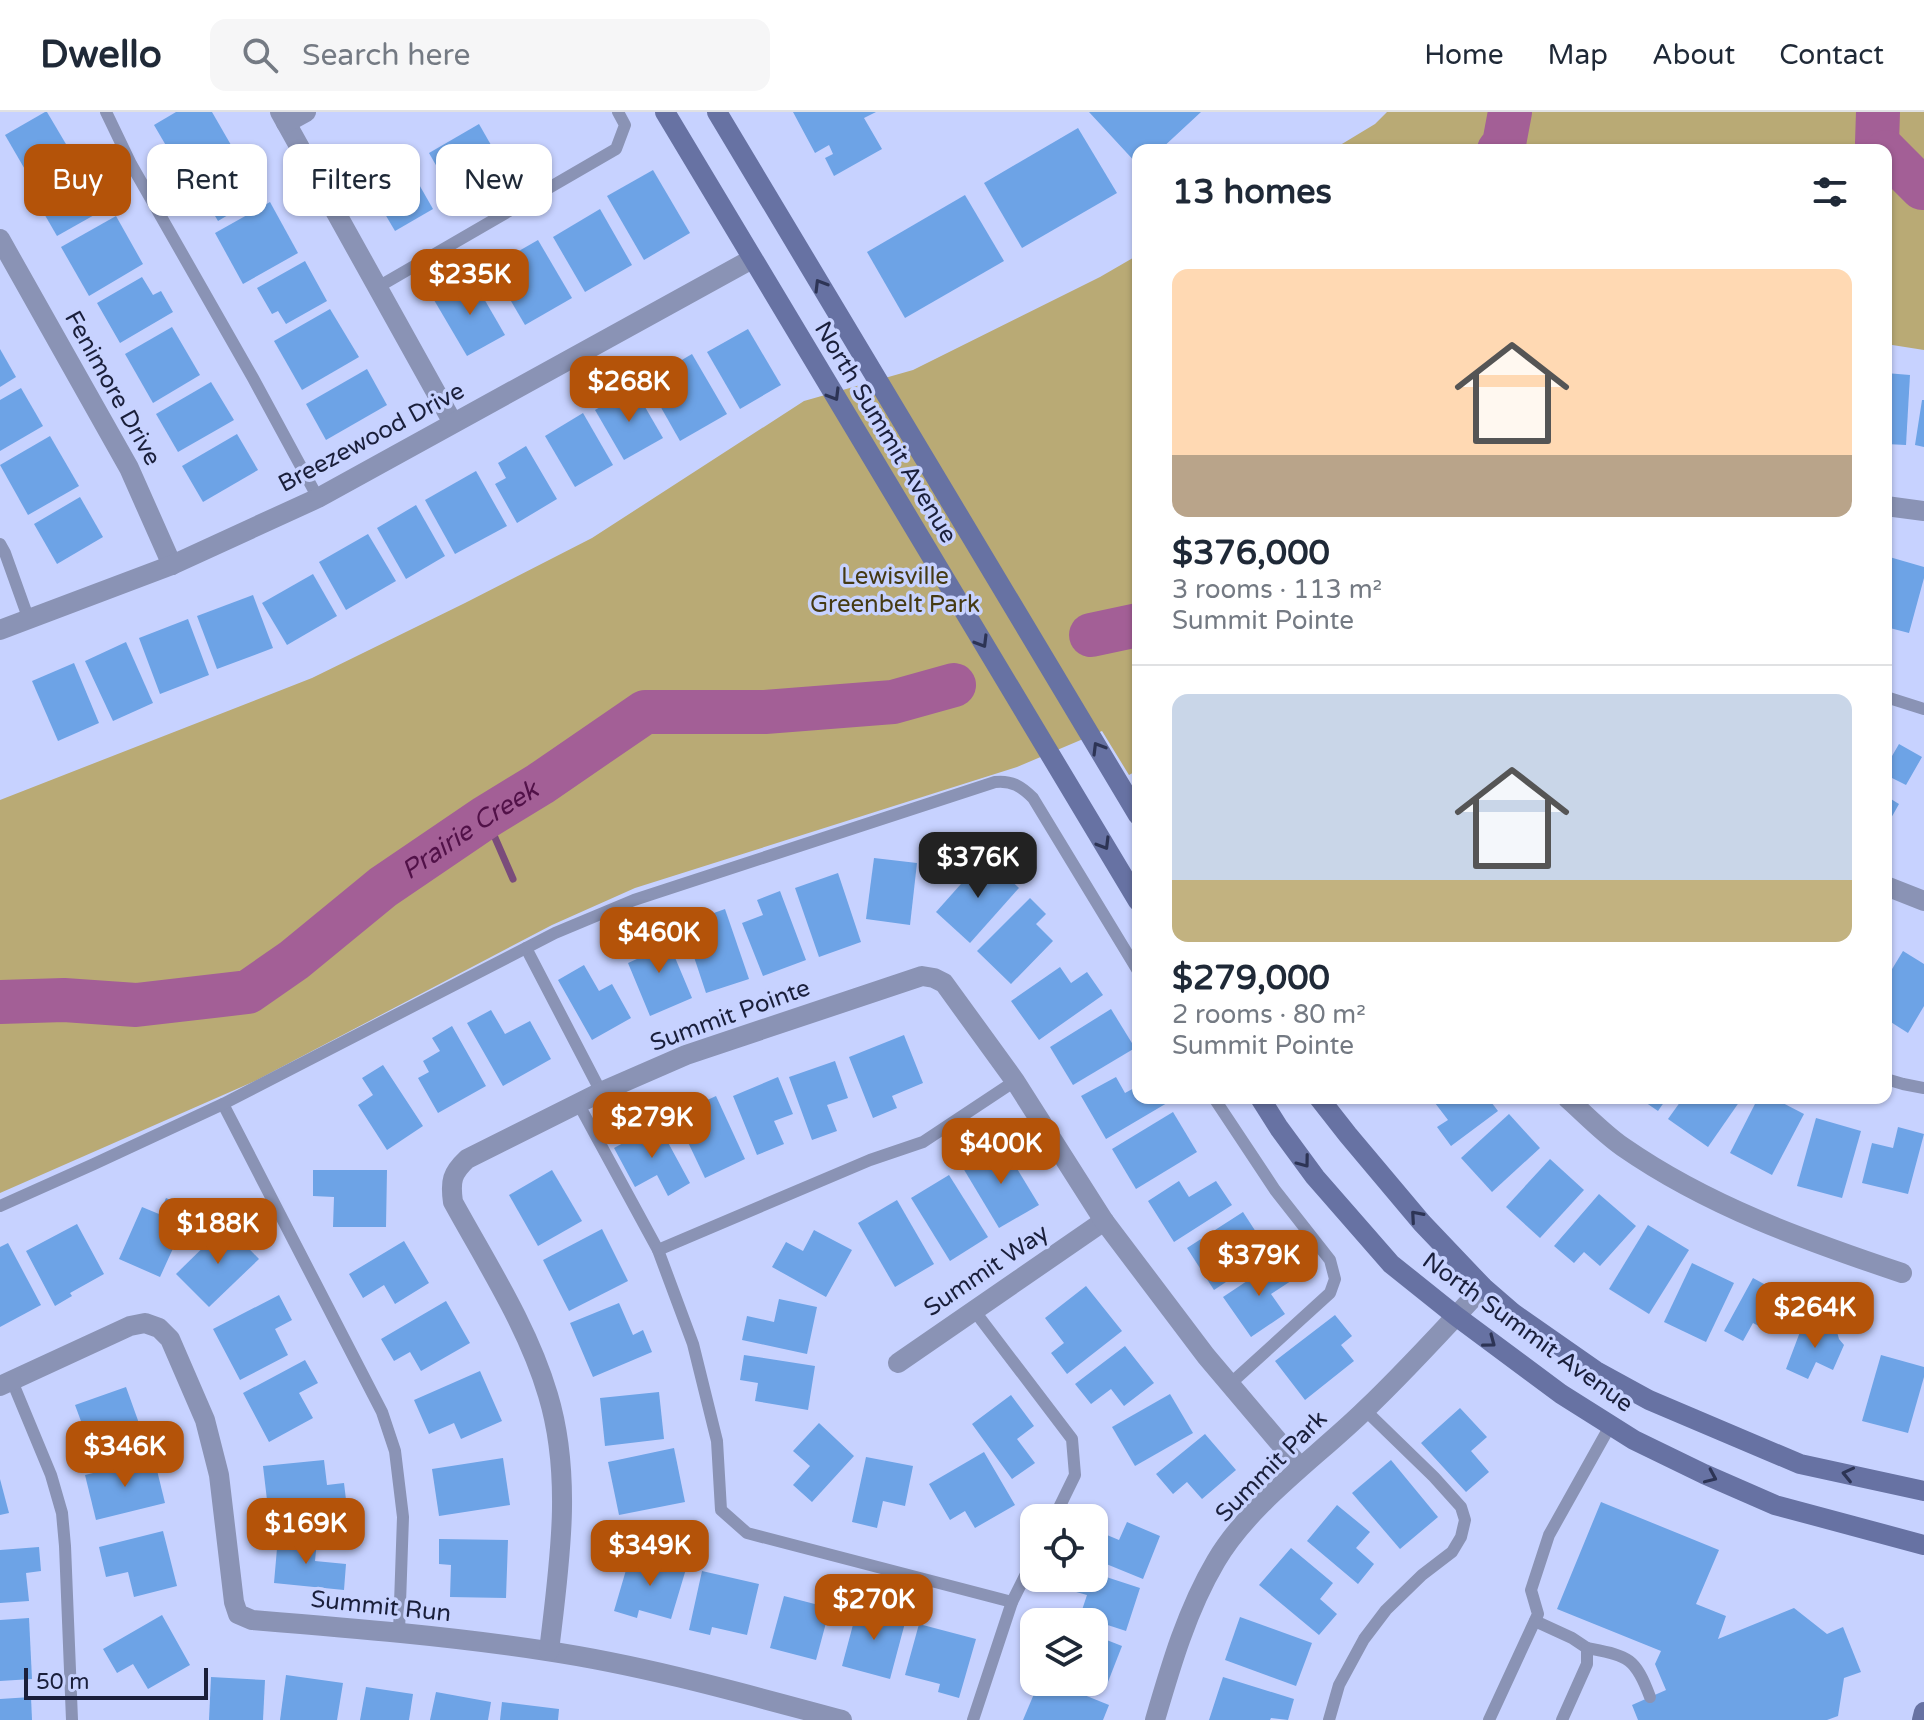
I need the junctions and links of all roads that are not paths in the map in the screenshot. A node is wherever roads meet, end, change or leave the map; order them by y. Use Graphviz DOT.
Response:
graph roads {
  1 [pos="106,112"];
  2 [pos="306,112"];
  3 [pos="618,112"];
  4 [pos="665,112"];
  5 [pos="717,112"];
  6 [pos="283,118"];
  7 [pos="0,239"];
  8 [pos="752,259"];
  9 [pos="378,287"];
  10 [pos="453,423"];
  11 [pos="318,498"];
  12 [pos="1892,507"];
  13 [pos="1924,511"];
  14 [pos="0,544"];
  15 [pos="172,565"];
  16 [pos="29,620"];
  17 [pos="0,630"];
  18 [pos="1892,699"];
  19 [pos="1924,709"];
  20 [pos="1132,805"];
  21 [pos="1892,888"];
  22 [pos="1132,891"];
  23 [pos="1924,901"];
  24 [pos="526,948"];
  25 [pos="1132,961"];
  26 [pos="1892,1080"];
  27 [pos="1015,1081"];
  28 [pos="1924,1088"];
  29 [pos="601,1092"];
  30 [pos="578,1103"];
  31 [pos="223,1104"];
  32 [pos="1218,1104"];
  33 [pos="1264,1104"];
  34 [pos="1324,1104"];
  35 [pos="1574,1104"];
  36 [pos="0,1206"];
  37 [pos="1104,1221"];
  38 [pos="658,1250"];
  39 [pos="1902,1273"];
  40 [pos="1483,1287"];
  41 [pos="973,1309"];
  42 [pos="1456,1316"];
  43 [pos="898,1363"];
  44 [pos="6,1384"];
  45 [pos="1230,1384"];
  46 [pos="1365,1410"];
  47 [pos="1610,1426"];
  48 [pos="1300,1467"];
  49 [pos="1924,1491"];
  50 [pos="1061,1504"];
  51 [pos="1924,1545"];
  52 [pos="1020,1586"];
  53 [pos="1012,1602"];
  54 [pos="1535,1621"];
  55 [pos="399,1632"];
  56 [pos="1587,1648"];
  57 [pos="549,1651"];
  58 [pos="1650,1697"];
  59 [pos="1924,1712"];
  60 [pos="72,1720"];
  61 [pos="842,1720"];
  62 [pos="973,1720"];
  63 [pos="1155,1720"];
  64 [pos="1329,1720"];
  65 [pos="1489,1720"];
  66 [pos="1562,1720"];
  67 [pos="1922,1720"];
  1 -- 11 [label="lane"];
  2 -- 6 [label="street"];
  3 -- 9 [label="lane"];
  4 -- 8 [label="main road, North Summit Avenue"];
  20 -- 5 [label="main road, North Summit Avenue, one-way"];
  6 -- 9 [label="street"];
  7 -- 15 [label="street, Fenimore Drive"];
  8 -- 10 [label="street, Breezewood Drive"];
  8 -- 22 [label="main road, North Summit Avenue, one-way"];
  9 -- 10 [label="street"];
  10 -- 11 [label="street, Breezewood Drive"];
  11 -- 15 [label="street, Breezewood Drive"];
  12 -- 13 [label="street"];
  14 -- 16 [label="lane"];
  15 -- 16 [label="street, Breezewood Drive"];
  16 -- 17 [label="street, Breezewood Drive"];
  18 -- 19 [label="lane"];
  21 -- 23 [label="street"];
  24 -- 25 [label="lane"];
  24 -- 29 [label="lane"];
  24 -- 31 [label="lane"];
  26 -- 28 [label="lane"];
  27 -- 29 [label="street, Summit Pointe"];
  27 -- 37 [label="street, Summit Pointe"];
  27 -- 38 [label="lane"];
  29 -- 30 [label="street, Summit Pointe"];
  30 -- 38 [label="lane"];
  30 -- 57 [label="street, Summit Pointe"];
  31 -- 36 [label="lane"];
  31 -- 55 [label="lane"];
  32 -- 45 [label="lane"];
  33 -- 42 [label="main road, North Summit Avenue, one-way"];
  40 -- 34 [label="main road, North Summit Avenue, one-way"];
  35 -- 39 [label="street"];
  37 -- 41 [label="street, Summit Way"];
  37 -- 45 [label="street, Summit Pointe"];
  38 -- 53 [label="lane"];
  40 -- 42 [label="street, Summit Park"];
  49 -- 40 [label="main road, North Summit Avenue, one-way"];
  41 -- 43 [label="street, Summit Way"];
  41 -- 50 [label="lane"];
  42 -- 46 [label="street, Summit Park"];
  42 -- 47 [label="main road, North Summit Avenue, one-way"];
  44 -- 55 [label="street, Summit Run"];
  44 -- 60 [label="lane"];
  45 -- 48 [label="street, Summit Pointe"];
  46 -- 48 [label="street, Summit Park"];
  46 -- 64 [label="lane"];
  47 -- 51 [label="main road, North Summit Avenue, one-way"];
  47 -- 54 [label="lane"];
  48 -- 63 [label="street, Summit Park"];
  52 -- 53 [label="lane"];
  53 -- 62 [label="lane"];
  54 -- 56 [label="lane"];
  54 -- 65 [label="lane"];
  55 -- 57 [label="street, Summit Run"];
  56 -- 58 [label="lane"];
  56 -- 66 [label="lane"];
  57 -- 61 [label="street, Summit Run"];
  59 -- 67 [label="main road"];
}
